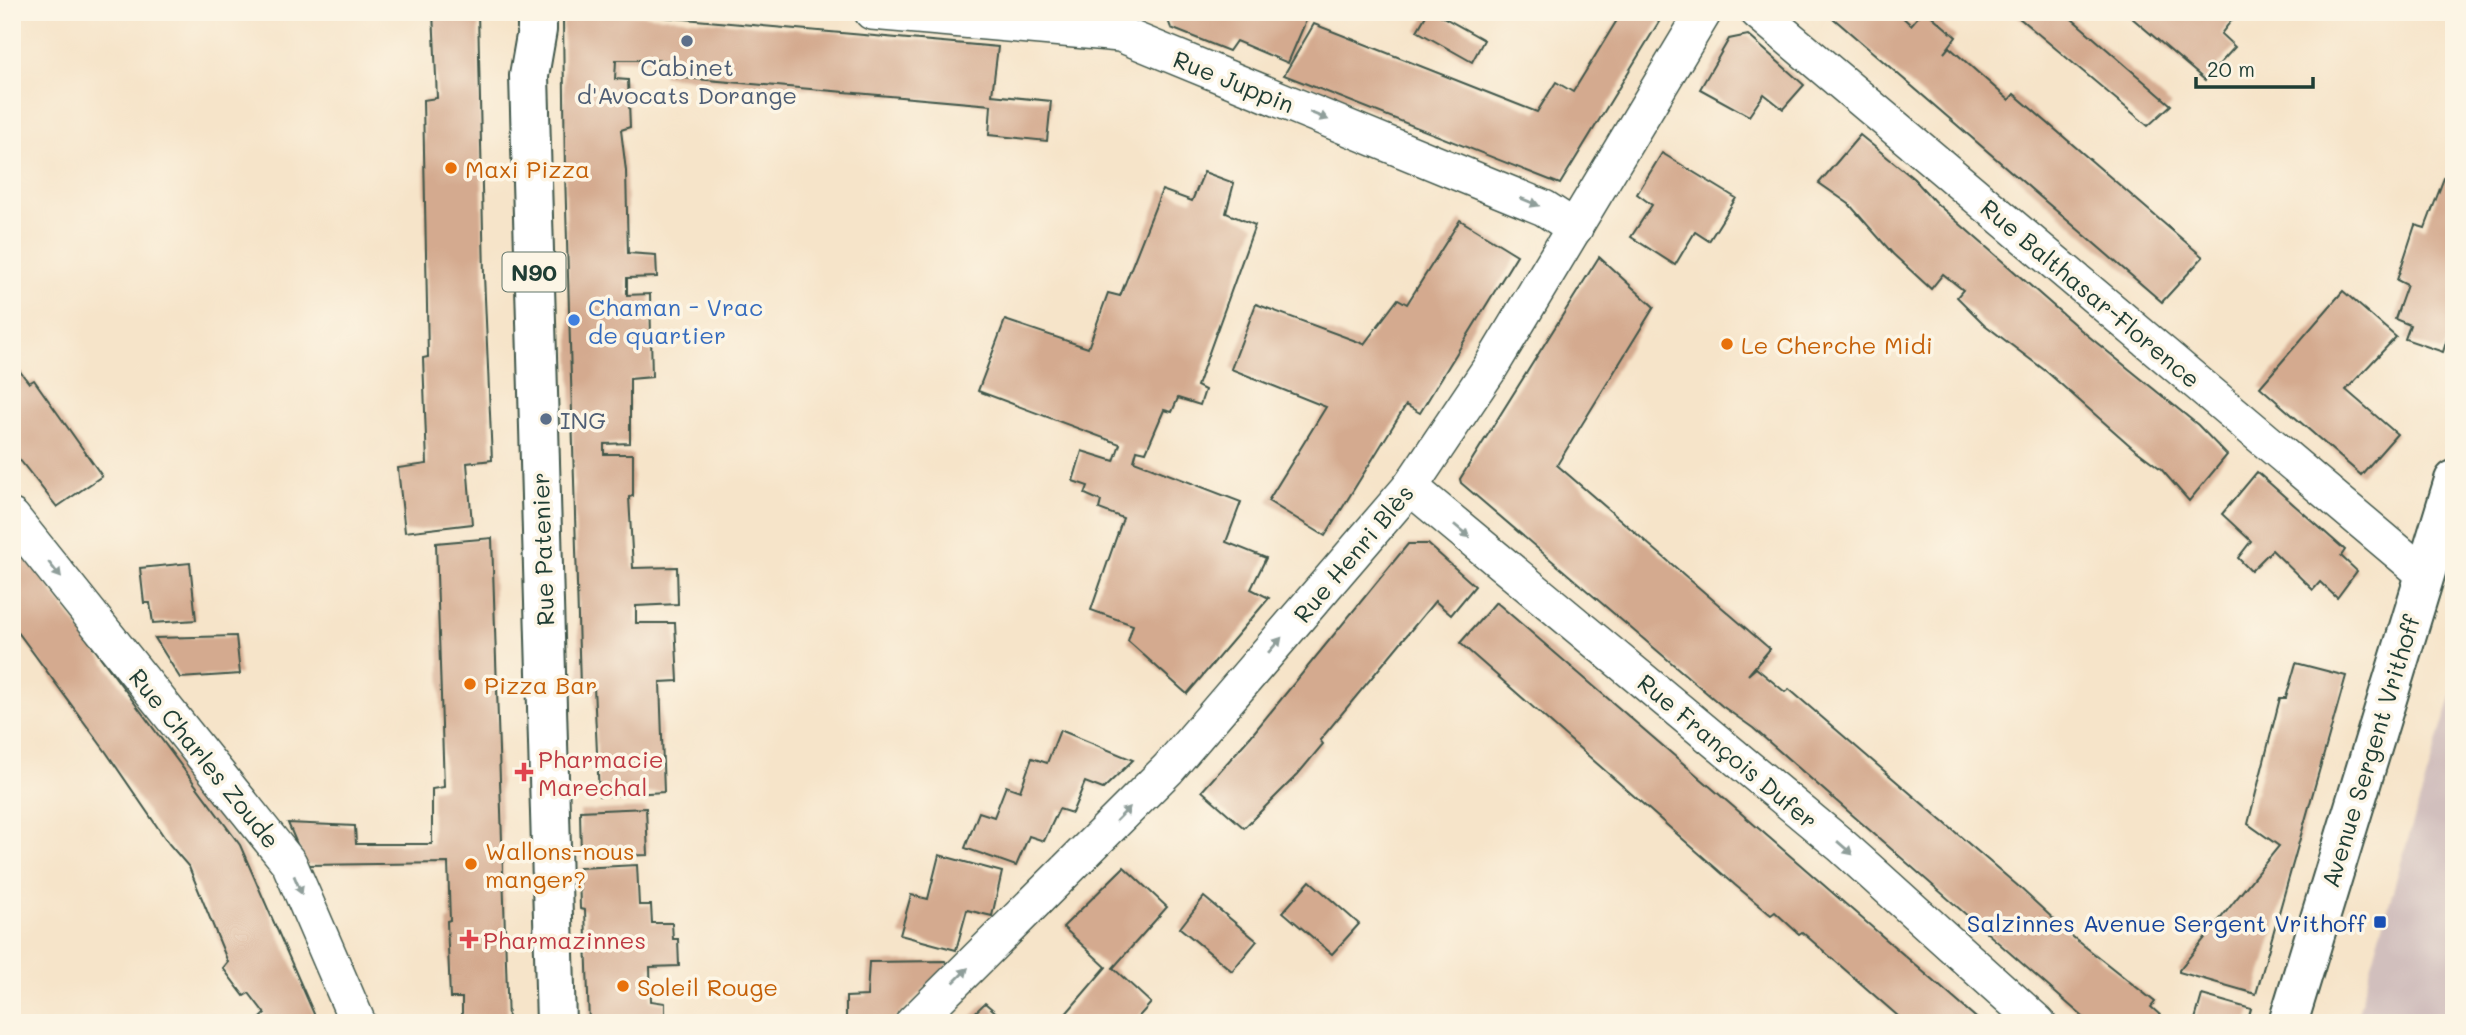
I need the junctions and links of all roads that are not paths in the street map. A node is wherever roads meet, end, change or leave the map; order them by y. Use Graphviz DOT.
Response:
graph roads {
  1 [pos="516,12"];
  2 [pos="537,12"];
  3 [pos="872,12"];
  4 [pos="1704,12"];
  5 [pos="1758,12"];
  6 [pos="1127,23"];
  7 [pos="529,76"];
  8 [pos="1575,228"];
  9 [pos="2454,480"];
  10 [pos="1410,487"];
  11 [pos="12,517"];
  12 [pos="2424,574"];
  13 [pos="358,1023"];
  14 [pos="556,1023"];
  15 [pos="913,1023"];
  16 [pos="2038,1023"];
  17 [pos="2288,1023"];
  1 -- 7 [label="main road, Rue Patenier / N90"];
  2 -- 7 [label="main road, Rue Patenier / N90"];
  3 -- 6 [label="street, Rue Juppin"];
  4 -- 8 [label="street, Rue Henri Blès"];
  5 -- 12 [label="street, Rue Balthasar-Florence"];
  6 -- 8 [label="street, Rue Juppin, one-way"];
  7 -- 14 [label="main road, Rue Patenier / N90"];
  8 -- 10 [label="street, Rue Henri Blès"];
  9 -- 12 [label="main road, Avenue Sergent Vrithoff"];
  15 -- 10 [label="street, Rue Henri Blès, one-way"];
  10 -- 16 [label="street, Rue François Dufer, one-way"];
  11 -- 13 [label="street, Rue Charles Zoude, one-way"];
  12 -- 17 [label="main road, Avenue Sergent Vrithoff"];
}
